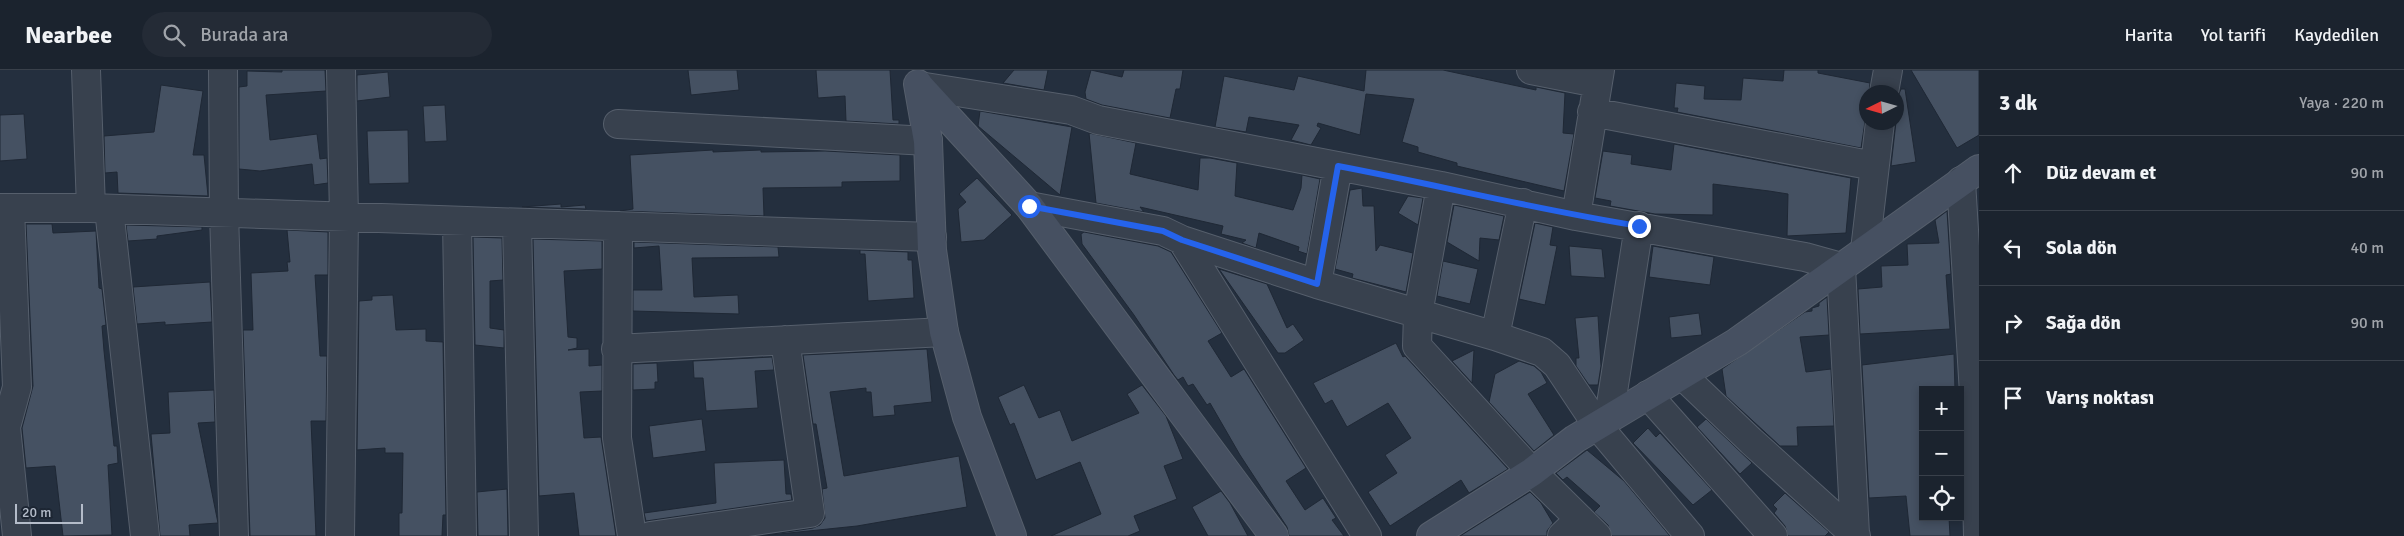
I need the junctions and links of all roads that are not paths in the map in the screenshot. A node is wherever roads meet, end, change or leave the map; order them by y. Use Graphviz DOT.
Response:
graph roads {
  1 [pos="86,70"];
  2 [pos="223,70"];
  3 [pos="342,70"];
  4 [pos="1531,70"];
  5 [pos="1888,70"];
  6 [pos="1599,76"];
  7 [pos="918,78"];
  8 [pos="1885,85"];
  9 [pos="1592,112"];
  10 [pos="618,124"];
  11 [pos="1879,130"];
  12 [pos="928,141"];
  13 [pos="1338,166"];
  14 [pos="1874,166"];
  15 [pos="1970,175"];
  16 [pos="1441,186"];
  17 [pos="1522,203"];
  18 [pos="1029,206"];
  19 [pos="5,208"];
  20 [pos="100,209"];
  21 [pos="224,213"];
  22 [pos="1576,216"];
  23 [pos="344,217"];
  24 [pos="457,221"];
  25 [pos="517,223"];
  26 [pos="618,226"];
  27 [pos="1639,226"];
  28 [pos="932,237"];
  29 [pos="1182,240"];
  30 [pos="1865,250"];
  31 [pos="1841,267"];
  32 [pos="1317,284"];
  33 [pos="1418,314"];
  34 [pos="944,332"];
  35 [pos="1495,336"];
  36 [pos="785,340"];
  37 [pos="616,349"];
  38 [pos="1683,376"];
  39 [pos="1648,395"];
  40 [pos="1603,421"];
  41 [pos="1532,472"];
  42 [pos="1579,530"];
  43 [pos="1855,535"];
  44 [pos="16,536"];
  45 [pos="145,536"];
  46 [pos="234,536"];
  47 [pos="340,536"];
  48 [pos="462,536"];
  49 [pos="524,536"];
  50 [pos="632,536"];
  51 [pos="650,536"];
  52 [pos="1012,536"];
  53 [pos="1274,536"];
  54 [pos="1367,536"];
  55 [pos="1432,536"];
  56 [pos="1690,536"];
  57 [pos="1772,536"];
  58 [pos="1978,536"];
  1 -- 20 [label="street"];
  2 -- 21 [label="street"];
  3 -- 23 [label="street"];
  4 -- 6 [label="street"];
  5 -- 8 [label="street"];
  6 -- 9 [label="street"];
  7 -- 12 [label="main road"];
  7 -- 13 [label="street"];
  7 -- 18 [label="main road"];
  9 -- 14 [label="street"];
  9 -- 22 [label="street"];
  10 -- 12 [label="street"];
  11 -- 14 [label="street"];
  12 -- 28 [label="main road"];
  13 -- 16 [label="street"];
  13 -- 32 [label="street"];
  14 -- 30 [label="street"];
  15 -- 30 [label="main road"];
  15 -- 58 [label="street"];
  16 -- 17 [label="street"];
  16 -- 33 [label="street"];
  17 -- 22 [label="street"];
  17 -- 35 [label="street"];
  18 -- 29 [label="street"];
  18 -- 53 [label="main road"];
  19 -- 20 [label="street"];
  19 -- 44 [label="street"];
  20 -- 21 [label="street"];
  20 -- 45 [label="street"];
  21 -- 23 [label="street"];
  21 -- 46 [label="street"];
  22 -- 27 [label="street"];
  23 -- 24 [label="street"];
  23 -- 47 [label="street"];
  24 -- 25 [label="street"];
  24 -- 48 [label="street"];
  25 -- 26 [label="street"];
  25 -- 49 [label="street"];
  26 -- 28 [label="street"];
  26 -- 37 [label="street"];
  27 -- 31 [label="street"];
  27 -- 40 [label="street"];
  28 -- 34 [label="main road"];
  29 -- 32 [label="street"];
  29 -- 54 [label="street"];
  30 -- 31 [label="main road"];
  31 -- 38 [label="main road"];
  31 -- 43 [label="street"];
  32 -- 33 [label="street"];
  33 -- 35 [label="street"];
  33 -- 41 [label="street"];
  34 -- 36 [label="street"];
  34 -- 52 [label="main road"];
  35 -- 40 [label="street"];
  36 -- 37 [label="street"];
  36 -- 51 [label="street"];
  37 -- 50 [label="street"];
  38 -- 39 [label="main road"];
  38 -- 43 [label="street"];
  39 -- 40 [label="main road"];
  39 -- 57 [label="street"];
  40 -- 41 [label="main road"];
  40 -- 56 [label="street"];
  41 -- 42 [label="street"];
  41 -- 55 [label="main road"];
}
